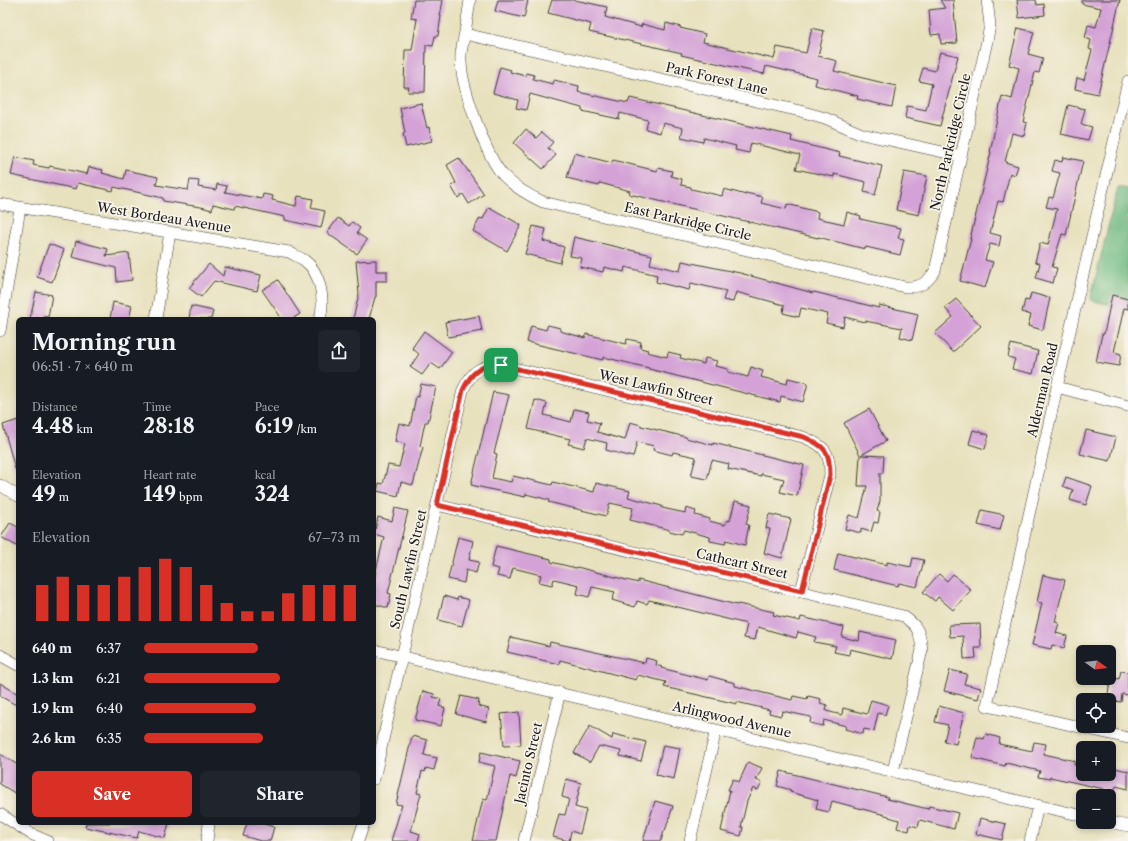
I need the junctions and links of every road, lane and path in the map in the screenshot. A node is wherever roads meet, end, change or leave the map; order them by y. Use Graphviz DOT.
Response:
graph roads {
  1 [pos="470,0"];
  2 [pos="987,0"];
  3 [pos="465,34"];
  4 [pos="1128,81"];
  5 [pos="961,156"];
  6 [pos="0,204"];
  7 [pos="20,208"];
  8 [pos="170,232"];
  9 [pos="922,284"];
  10 [pos="156,317"];
  11 [pos="320,317"];
  12 [pos="0,331"];
  13 [pos="478,369"];
  14 [pos="1057,387"];
  15 [pos="1128,406"];
  16 [pos="0,485"];
  17 [pos="16,495"];
  18 [pos="437,505"];
  19 [pos="802,591"];
  20 [pos="376,650"];
  21 [pos="0,655"];
  22 [pos="403,656"];
  23 [pos="16,664"];
  24 [pos="560,692"];
  25 [pos="716,730"];
  26 [pos="1128,738"];
  27 [pos="376,771"];
  28 [pos="893,771"];
  29 [pos="1038,805"];
  30 [pos="0,814"];
  31 [pos="1076,814"];
  32 [pos="1116,823"];
  33 [pos="16,824"];
  34 [pos="17,825"];
  35 [pos="208,825"];
  36 [pos="363,825"];
  37 [pos="1128,826"];
  38 [pos="47,841"];
  39 [pos="207,841"];
  40 [pos="358,841"];
  41 [pos="524,841"];
  42 [pos="690,841"];
  43 [pos="1030,841"];
  1 -- 3 [label="street, East Parkridge Circle"];
  2 -- 5 [label="street, North Parkridge Circle"];
  3 -- 5 [label="street, Park Forest Lane"];
  3 -- 9 [label="street, East Parkridge Circle"];
  4 -- 14 [label="street, Alderman Road"];
  5 -- 9 [label="street, North Parkridge Circle"];
  6 -- 7 [label="street, West Bordeau Avenue"];
  7 -- 8 [label="street, West Bordeau Avenue"];
  7 -- 12 [label="street"];
  8 -- 10 [label="street"];
  8 -- 11 [label="street, West Bordeau Avenue"];
  13 -- 18 [label="street, South Lawfin Street"];
  13 -- 19 [label="street, West Lawfin Street"];
  14 -- 15 [label="street"];
  14 -- 26 [label="street, Alderman Road"];
  16 -- 17 [label="street"];
  18 -- 19 [label="street, Cathcart Street"];
  18 -- 22 [label="street, South Lawfin Street"];
  19 -- 28 [label="street, Cathcart Street"];
  20 -- 22 [label="street, Arlingwood Avenue"];
  21 -- 23 [label="street"];
  22 -- 24 [label="street, Arlingwood Avenue"];
  22 -- 27 [label="street, South Lawfin Street"];
  24 -- 25 [label="street, Arlingwood Avenue"];
  24 -- 41 [label="street, Jacinto Street"];
  25 -- 28 [label="street, Arlingwood Avenue"];
  25 -- 42 [label="street"];
  28 -- 29 [label="street, Arlingwood Avenue"];
  29 -- 31 [label="street, Arlingwood Avenue"];
  29 -- 43 [label="street"];
  30 -- 33 [label="street"];
  32 -- 37 [label="street"];
  34 -- 38 [label="street"];
  35 -- 39 [label="street"];
  36 -- 40 [label="street"];
}
